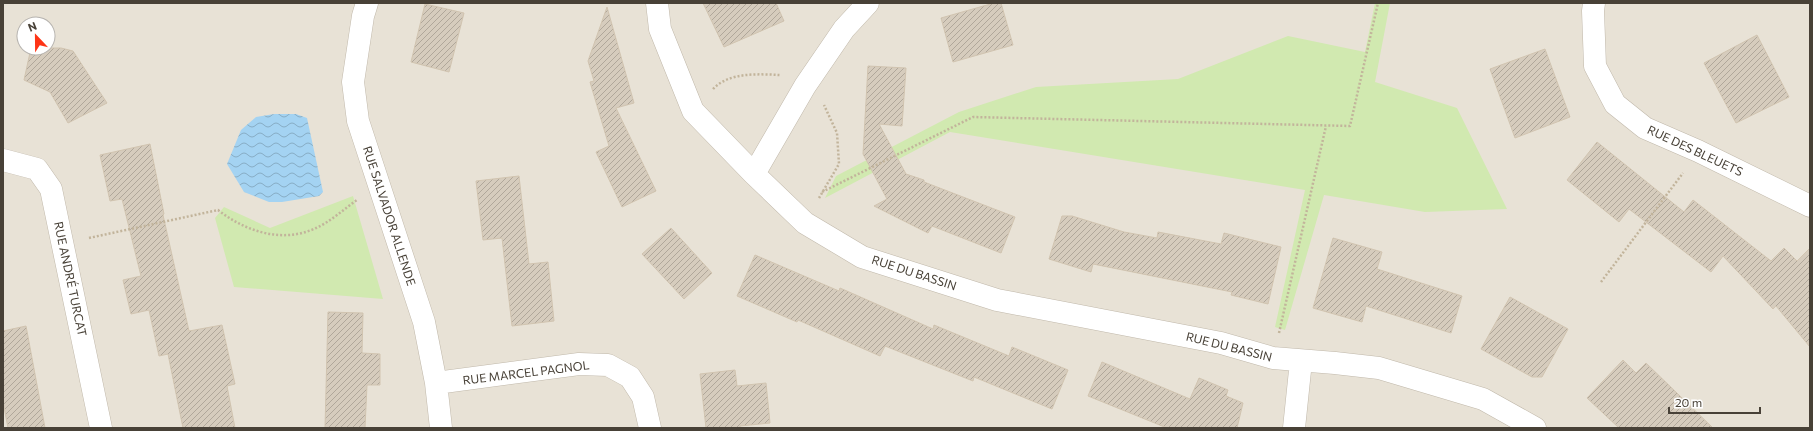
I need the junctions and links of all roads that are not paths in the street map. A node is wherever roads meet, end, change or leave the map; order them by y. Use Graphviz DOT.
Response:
graph roads {
  1 [pos="366,3"];
  2 [pos="657,3"];
  3 [pos="868,3"];
  4 [pos="1594,3"];
  5 [pos="3,160"];
  6 [pos="754,174"];
  7 [pos="1810,206"];
  8 [pos="1301,361"];
  9 [pos="436,383"];
  10 [pos="102,428"];
  11 [pos="441,428"];
  12 [pos="650,428"];
  13 [pos="1294,428"];
  14 [pos="1535,428"];
  1 -- 9 [label="street, RUE SALVADOR ALLENDE"];
  2 -- 6 [label="street, RUE DU BASSIN"];
  3 -- 6 [label="street"];
  4 -- 7 [label="street, RUE DES BLEUETS"];
  5 -- 10 [label="street, RUE ANDRÉ TURCAT"];
  6 -- 8 [label="street, RUE DU BASSIN"];
  8 -- 13 [label="street"];
  8 -- 14 [label="street, RUE DU BASSIN"];
  9 -- 11 [label="street, RUE SALVADOR ALLENDE"];
  9 -- 12 [label="street, RUE MARCEL PAGNOL"];
}
